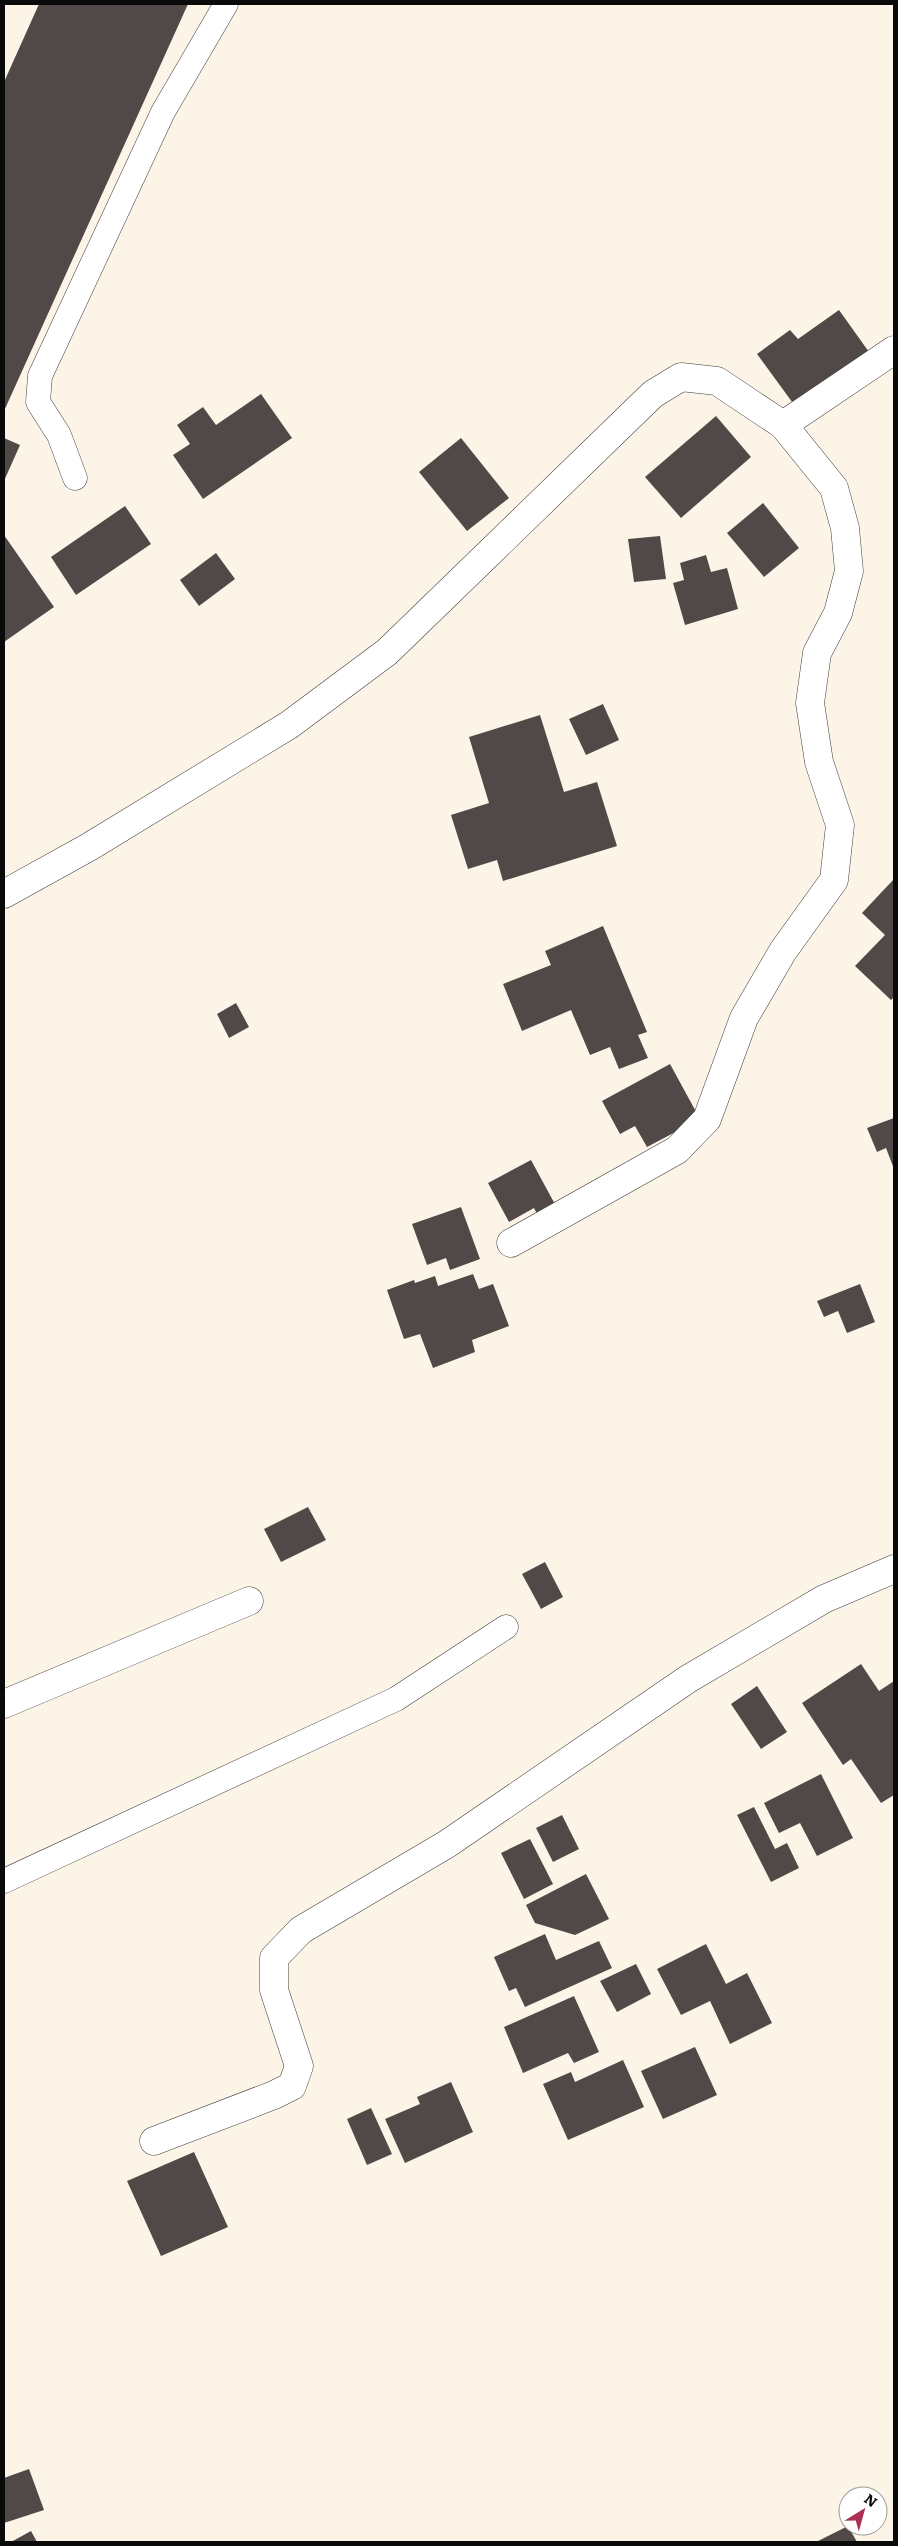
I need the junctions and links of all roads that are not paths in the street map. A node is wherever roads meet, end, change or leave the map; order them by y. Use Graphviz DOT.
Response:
graph roads {
  1 [pos="226,4"];
  2 [pos="894,350"];
  3 [pos="783,425"];
  4 [pos="75,478"];
  5 [pos="4,894"];
  6 [pos="511,1243"];
  7 [pos="894,1569"];
  8 [pos="249,1601"];
  9 [pos="506,1627"];
  10 [pos="4,1704"];
  11 [pos="4,1881"];
  12 [pos="154,2141"];
  1 -- 4 [label="lane"];
  2 -- 3 [label="street"];
  3 -- 5 [label="street"];
  3 -- 6 [label="street"];
  7 -- 12 [label="street"];
  8 -- 10 [label="street"];
  9 -- 11 [label="lane"];
}
